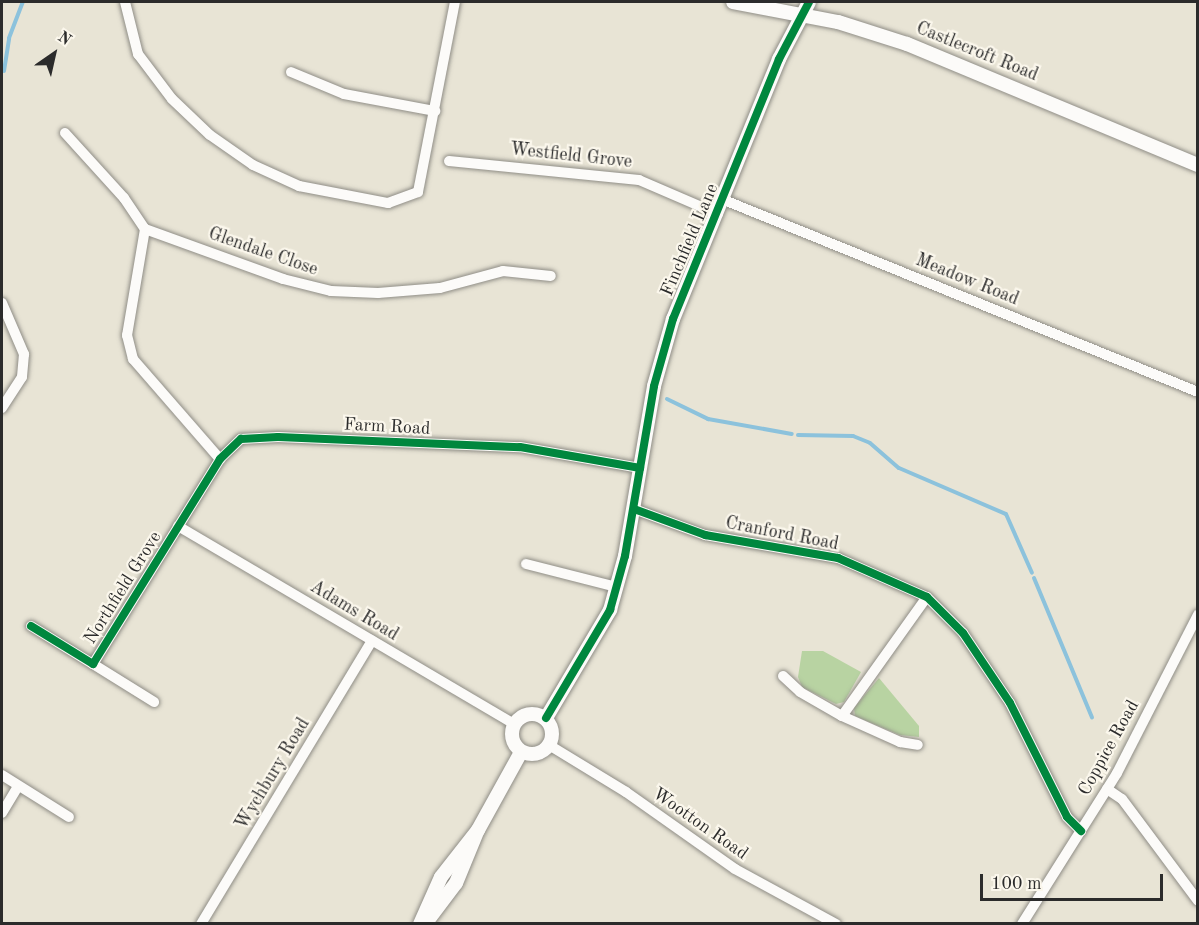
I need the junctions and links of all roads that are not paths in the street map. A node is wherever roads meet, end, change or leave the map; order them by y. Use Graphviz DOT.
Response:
graph roads {
  1 [pos="124,2"];
  2 [pos="455,2"];
  3 [pos="733,2"];
  4 [pos="809,2"];
  5 [pos="804,15"];
  6 [pos="291,72"];
  7 [pos="435,111"];
  8 [pos="65,133"];
  9 [pos="449,161"];
  10 [pos="1197,165"];
  11 [pos="724,200"];
  12 [pos="718,214"];
  13 [pos="145,229"];
  14 [pos="551,276"];
  15 [pos="2,303"];
  16 [pos="1197,392"];
  17 [pos="2,408"];
  18 [pos="220,459"];
  19 [pos="640,468"];
  20 [pos="634,509"];
  21 [pos="178,526"];
  22 [pos="526,564"];
  23 [pos="617,587"];
  24 [pos="927,597"];
  25 [pos="1197,615"];
  26 [pos="30,626"];
  27 [pos="372,641"];
  28 [pos="93,664"];
  29 [pos="783,676"];
  30 [pos="154,702"];
  31 [pos="843,716"];
  32 [pos="546,717"];
  33 [pos="514,724"];
  34 [pos="549,745"];
  35 [pos="918,745"];
  36 [pos="522,752"];
  37 [pos="2,775"];
  38 [pos="18,786"];
  39 [pos="1107,789"];
  40 [pos="2,813"];
  41 [pos="69,817"];
  42 [pos="478,830"];
  43 [pos="1081,831"];
  44 [pos="1197,901"];
  45 [pos="201,924"];
  46 [pos="420,924"];
  47 [pos="425,924"];
  48 [pos="836,924"];
  49 [pos="1022,924"];
  1 -- 7 [label="street"];
  2 -- 7 [label="street"];
  3 -- 5 [label="street, Castlecroft Road"];
  4 -- 5 [label="street, Finchfield Lane"];
  5 -- 10 [label="street, Castlecroft Road"];
  5 -- 11 [label="street, Finchfield Lane"];
  6 -- 7 [label="street"];
  8 -- 13 [label="street"];
  9 -- 12 [label="street, Westfield Grove"];
  11 -- 12 [label="street, Finchfield Lane"];
  11 -- 16 [label="street, Meadow Road"];
  12 -- 19 [label="street, Finchfield Lane"];
  13 -- 14 [label="street, Glendale Close"];
  13 -- 18 [label="street"];
  15 -- 17 [label="street"];
  18 -- 19 [label="street, Farm Road"];
  18 -- 21 [label="street, Farm Road"];
  19 -- 20 [label="street, Finchfield Lane"];
  20 -- 23 [label="street, Finchfield Lane"];
  20 -- 24 [label="street, Cranford Road"];
  21 -- 27 [label="street, Adams Road"];
  21 -- 28 [label="street, Northfield Grove"];
  22 -- 23 [label="street"];
  23 -- 32 [label="street, Finchfield Lane"];
  24 -- 31 [label="street"];
  24 -- 43 [label="street, Cranford Road"];
  25 -- 39 [label="street, Coppice Road"];
  26 -- 28 [label="street, Northfield Grove"];
  27 -- 33 [label="street, Adams Road"];
  27 -- 45 [label="street, Wychbury Road"];
  28 -- 30 [label="street, Northfield Grove"];
  29 -- 31 [label="street"];
  31 -- 35 [label="street"];
  32 -- 33 [label="street"];
  32 -- 34 [label="street"];
  33 -- 36 [label="street"];
  34 -- 36 [label="street"];
  34 -- 48 [label="street, Wootton Road"];
  36 -- 42 [label="street"];
  37 -- 38 [label="street"];
  38 -- 40 [label="street"];
  38 -- 41 [label="street"];
  39 -- 43 [label="street, Coppice Road"];
  39 -- 44 [label="street"];
  42 -- 46 [label="street"];
  42 -- 47 [label="street"];
  43 -- 49 [label="street, Coppice Road"];
}
